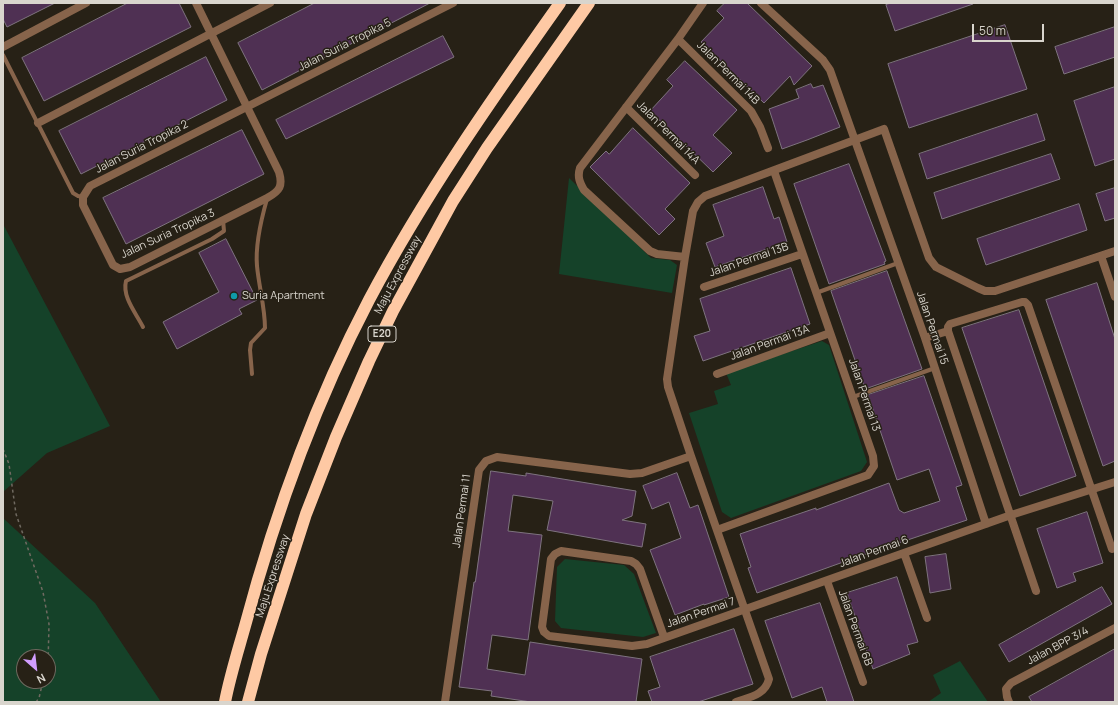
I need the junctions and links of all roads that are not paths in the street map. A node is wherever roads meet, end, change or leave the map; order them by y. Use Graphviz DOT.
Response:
graph roads {
  1 [pos="86,3"];
  2 [pos="196,3"];
  3 [pos="270,3"];
  4 [pos="453,3"];
  5 [pos="560,3"];
  6 [pos="590,3"];
  7 [pos="703,3"];
  8 [pos="761,3"];
  9 [pos="211,33"];
  10 [pos="678,39"];
  11 [pos="3,47"];
  12 [pos="3,55"];
  13 [pos="247,106"];
  14 [pos="626,107"];
  15 [pos="38,123"];
  16 [pos="855,140"];
  17 [pos="768,148"];
  18 [pos="774,170"];
  19 [pos="695,175"];
  20 [pos="84,197"];
  21 [pos="267,198"];
  22 [pos="223,220"];
  23 [pos="1115,251"];
  24 [pos="802,254"];
  25 [pos="1101,256"];
  26 [pos="685,257"];
  27 [pos="898,263"];
  28 [pos="1112,276"];
  29 [pos="704,287"];
  30 [pos="816,292"];
  31 [pos="1115,297"];
  32 [pos="143,327"];
  33 [pos="948,331"];
  34 [pos="830,333"];
  35 [pos="925,338"];
  36 [pos="934,368"];
  37 [pos="252,374"];
  38 [pos="717,374"];
  39 [pos="853,397"];
  40 [pos="690,456"];
  41 [pos="1115,482"];
  42 [pos="1092,489"];
  43 [pos="1011,515"];
  44 [pos="986,524"];
  45 [pos="717,530"];
  46 [pos="1112,549"];
  47 [pos="904,553"];
  48 [pos="826,581"];
  49 [pos="1036,591"];
  50 [pos="744,609"];
  51 [pos="927,618"];
  52 [pos="1115,628"];
  53 [pos="664,637"];
  54 [pos="863,682"];
  55 [pos="224,702"];
  56 [pos="248,702"];
  57 [pos="445,702"];
  58 [pos="736,702"];
  59 [pos="1009,702"];
  1 -- 11 [label="street"];
  2 -- 9 [label="street, Jalan Suria Tropika 3"];
  3 -- 9 [label="street"];
  4 -- 13 [label="street, Jalan Suria Tropika 5"];
  5 -- 55 [label="highway, Maju Expressway / E20"];
  6 -- 56 [label="highway, Maju Expressway / E20"];
  7 -- 10 [label="street"];
  8 -- 16 [label="street, Jalan Permai 15"];
  9 -- 13 [label="street, Jalan Suria Tropika 3"];
  9 -- 15 [label="street"];
  10 -- 14 [label="street"];
  10 -- 17 [label="street, Jalan Permai 14B"];
  12 -- 15 [label="lane"];
  13 -- 20 [label="street, Jalan Suria Tropika 2"];
  13 -- 21 [label="street, Jalan Suria Tropika 3"];
  14 -- 19 [label="street, Jalan Permai 14A"];
  14 -- 26 [label="street"];
  15 -- 20 [label="lane"];
  16 -- 18 [label="street"];
  16 -- 25 [label="street"];
  16 -- 27 [label="street, Jalan Permai 15"];
  18 -- 24 [label="street, Jalan Permai 13"];
  18 -- 26 [label="street"];
  20 -- 22 [label="street, Jalan Suria Tropika 3"];
  21 -- 22 [label="street, Jalan Suria Tropika 3"];
  21 -- 37 [label="lane"];
  22 -- 32 [label="lane"];
  23 -- 25 [label="street"];
  24 -- 29 [label="street, Jalan Permai 13B"];
  24 -- 30 [label="street, Jalan Permai 13"];
  25 -- 28 [label="street"];
  26 -- 40 [label="street"];
  27 -- 30 [label="lane"];
  27 -- 35 [label="street, Jalan Permai 15"];
  28 -- 31 [label="street"];
  30 -- 34 [label="street, Jalan Permai 13"];
  33 -- 35 [label="street"];
  33 -- 42 [label="street"];
  33 -- 43 [label="street"];
  34 -- 38 [label="street, Jalan Permai 13A"];
  34 -- 39 [label="street, Jalan Permai 13"];
  35 -- 36 [label="street, Jalan Permai 15"];
  36 -- 39 [label="lane"];
  36 -- 44 [label="street, Jalan Permai 15"];
  39 -- 45 [label="street, Jalan Permai 13"];
  40 -- 45 [label="street"];
  40 -- 57 [label="street, Jalan Permai 11"];
  41 -- 42 [label="street, Jalan Permai 6"];
  42 -- 43 [label="street, Jalan Permai 6"];
  42 -- 46 [label="street"];
  43 -- 44 [label="street, Jalan Permai 6"];
  43 -- 49 [label="street"];
  44 -- 47 [label="street, Jalan Permai 6"];
  45 -- 50 [label="street"];
  47 -- 48 [label="street, Jalan Permai 6"];
  47 -- 51 [label="street"];
  48 -- 50 [label="street, Jalan Permai 6"];
  48 -- 54 [label="street, Jalan Permai 6B"];
  50 -- 53 [label="street, Jalan Permai 7"];
  50 -- 58 [label="street"];
  52 -- 59 [label="street, Jalan BPP 3/4"];
  53 -- 53 [label="street, Jalan Permai 7"];
}
